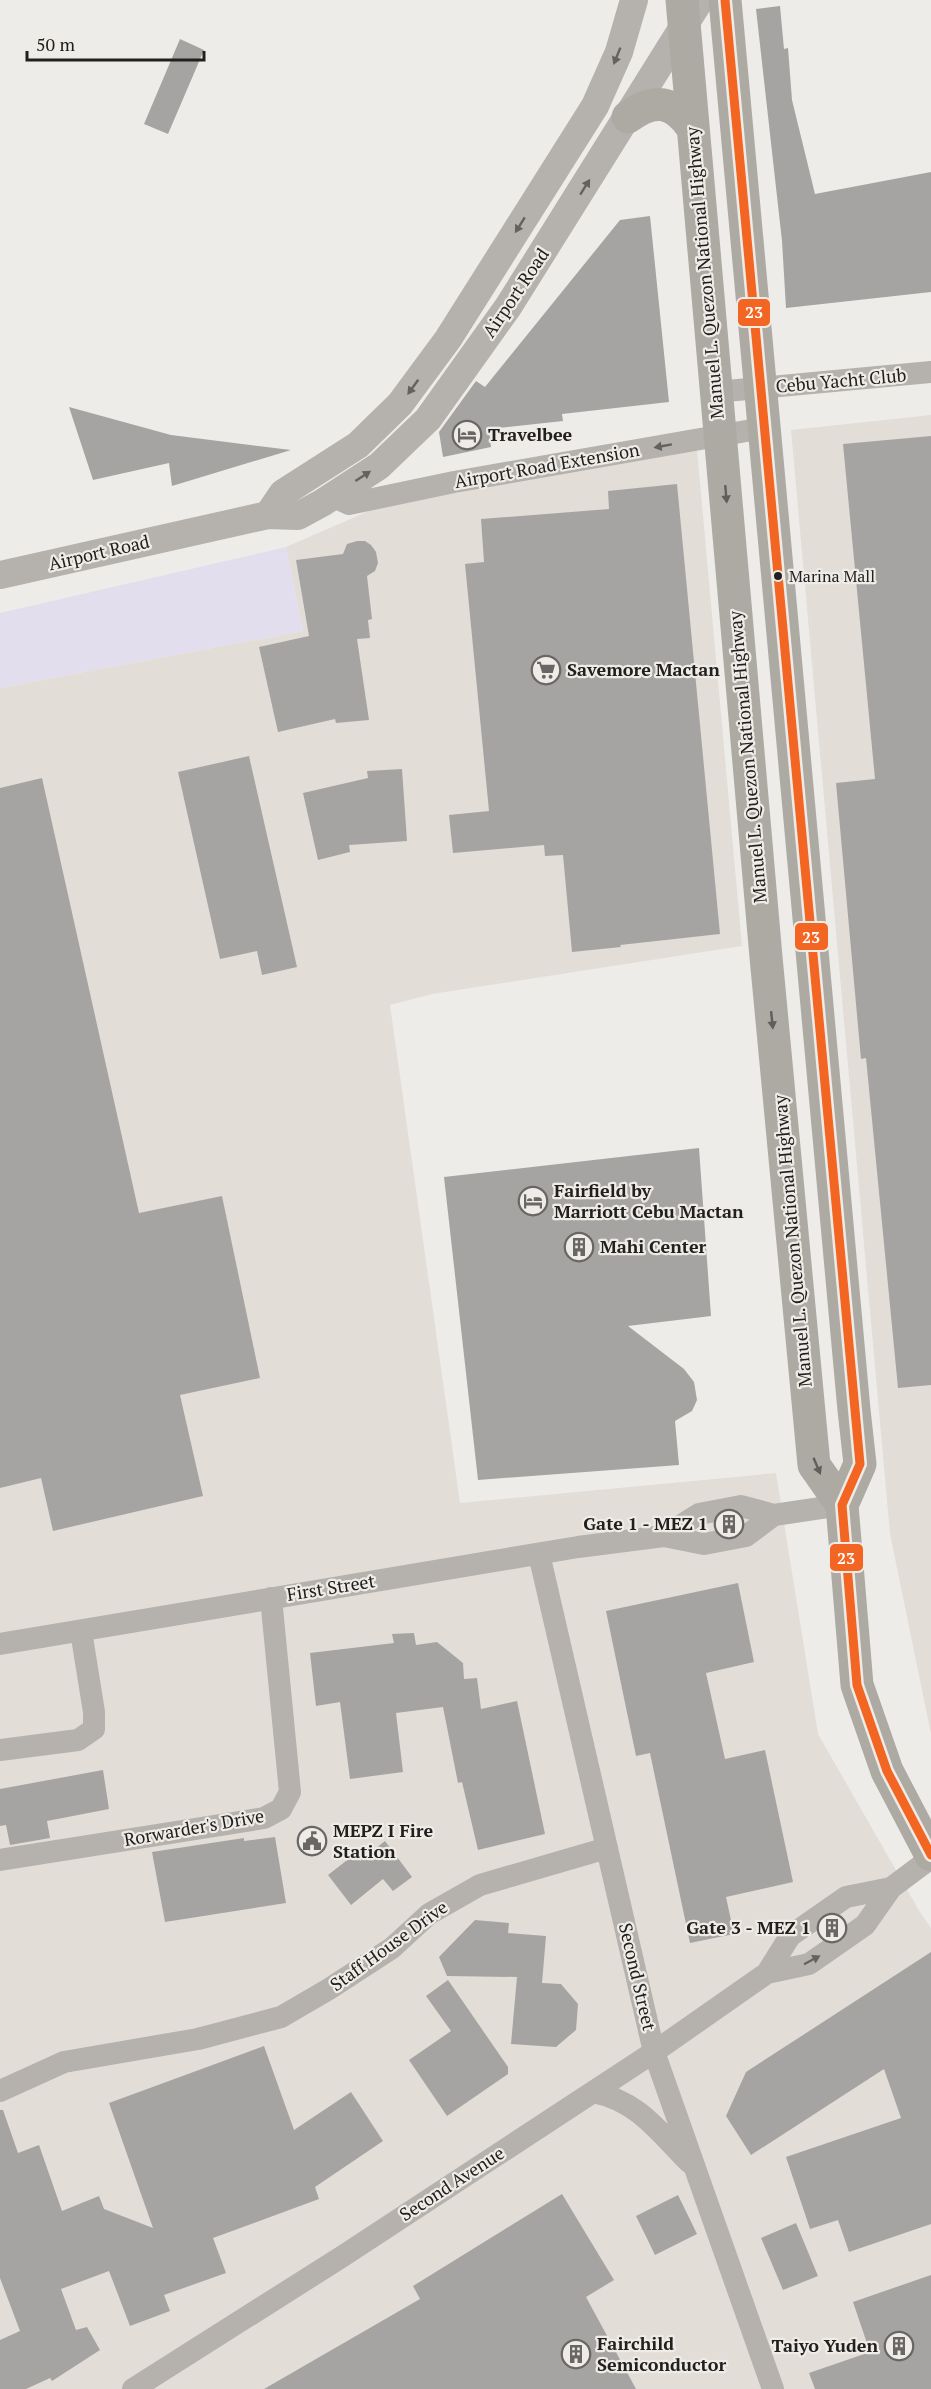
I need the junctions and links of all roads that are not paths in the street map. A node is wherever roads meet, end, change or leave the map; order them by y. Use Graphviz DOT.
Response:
graph roads {
  1 [pos="634,0"];
  2 [pos="725,0"];
  3 [pos="689,9"];
  4 [pos="628,117"];
  5 [pos="692,127"];
  6 [pos="931,372"];
  7 [pos="759,388"];
  8 [pos="716,392"];
  9 [pos="763,428"];
  10 [pos="720,436"];
  11 [pos="332,496"];
  12 [pos="268,515"];
  13 [pos="0,575"];
  14 [pos="842,1505"];
  15 [pos="539,1554"];
  16 [pos="271,1598"];
  17 [pos="81,1631"];
  18 [pos="0,1644"];
  19 [pos="0,1750"];
  20 [pos="607,1848"];
  21 [pos="931,1856"];
  22 [pos="0,1860"];
  23 [pos="891,1888"];
  24 [pos="767,1973"];
  25 [pos="654,2052"];
  26 [pos="0,2091"];
  27 [pos="593,2092"];
  28 [pos="694,2168"];
  29 [pos="133,2389"];
  30 [pos="773,2389"];
  1 -- 12 [label="street, Airport Road, one-way"];
  2 -- 7 [label="main road, Manuel L. Quezon National Highway"];
  3 -- 4 [label="street, Airport Road"];
  3 -- 5 [label="main road, Manuel L. Quezon National Highway"];
  4 -- 5 [label="main road"];
  11 -- 4 [label="street, Airport Road, one-way"];
  5 -- 8 [label="main road, Manuel L. Quezon National Highway"];
  6 -- 7 [label="street, Cebu Yacht Club"];
  7 -- 8 [label="street, Cebu Yacht Club"];
  7 -- 9 [label="main road, Manuel L. Quezon National Highway"];
  8 -- 10 [label="main road, Manuel L. Quezon National Highway"];
  9 -- 10 [label="street, Airport Road Extension"];
  9 -- 14 [label="main road, Manuel L. Quezon National Highway"];
  10 -- 11 [label="street, Airport Road Extension, one-way"];
  10 -- 14 [label="main road, Manuel L. Quezon National Highway, one-way"];
  11 -- 12 [label="street, Airport Road"];
  12 -- 13 [label="street, Airport Road"];
  14 -- 15 [label="street, First Street"];
  14 -- 21 [label="main road, Manuel L. Quezon National Highway"];
  15 -- 16 [label="street, First Street"];
  15 -- 20 [label="street, Second Street"];
  16 -- 17 [label="street, First Street"];
  16 -- 22 [label="street, Rorwarder's Drive"];
  17 -- 18 [label="street, First Street"];
  17 -- 19 [label="street"];
  20 -- 25 [label="street, Second Street"];
  20 -- 26 [label="street, Staff House Drive"];
  21 -- 23 [label="street, Second Avenue"];
  24 -- 23 [label="street, Second Avenue, one-way"];
  23 -- 24 [label="street, Second Avenue"];
  24 -- 25 [label="street, Second Avenue"];
  25 -- 27 [label="street, Second Avenue"];
  25 -- 28 [label="street, Second Street"];
  27 -- 28 [label="street"];
  27 -- 29 [label="street, Second Avenue"];
  28 -- 30 [label="street, Second Street"];
}
